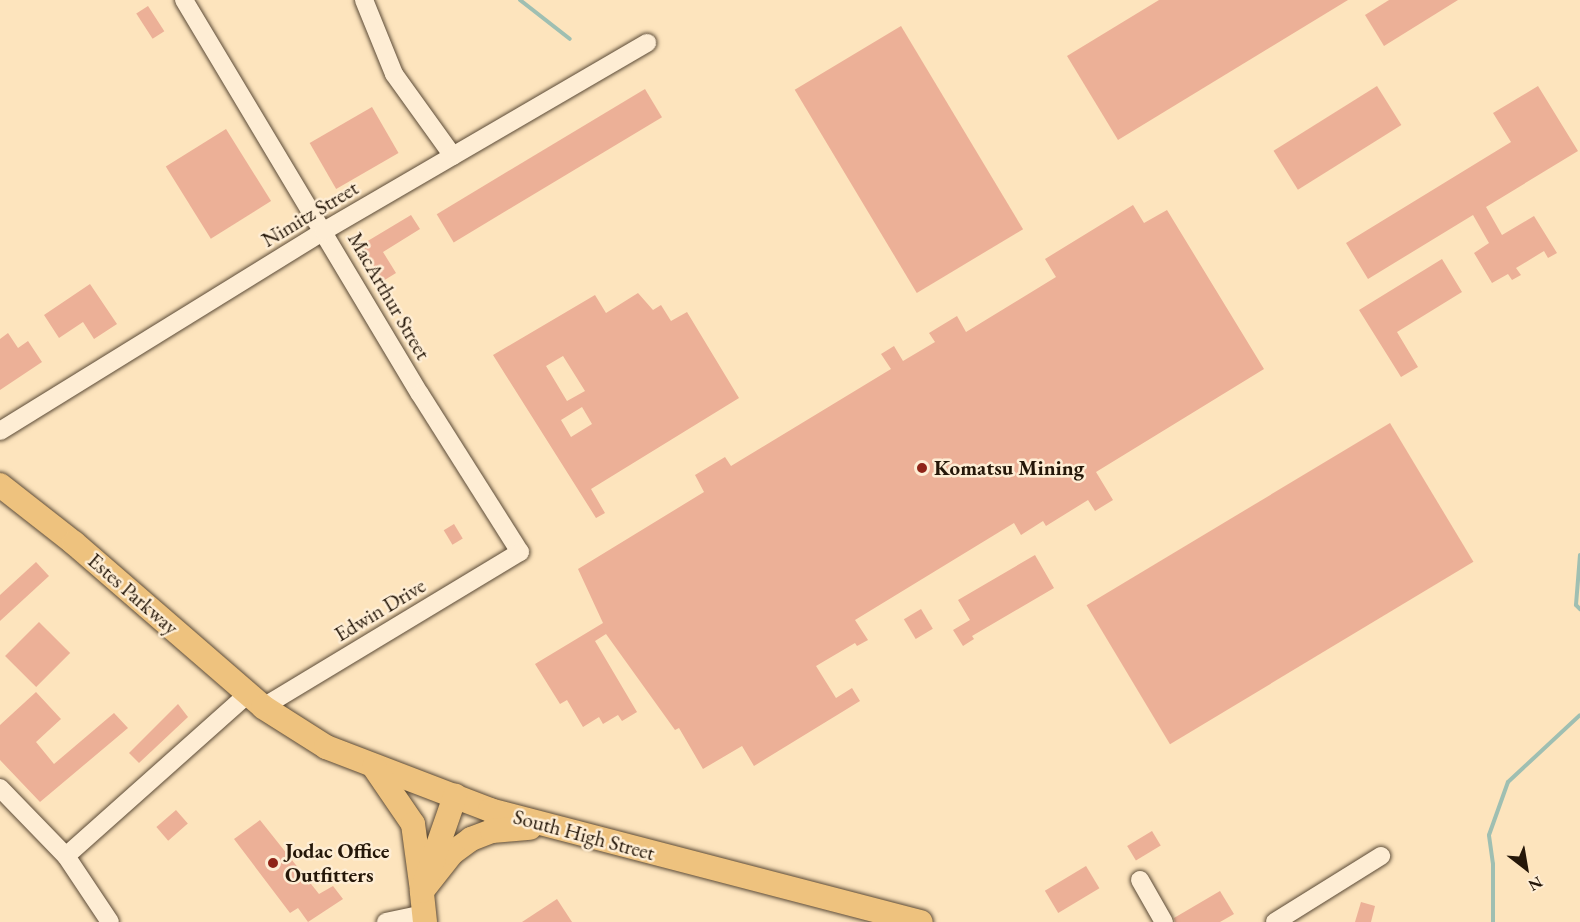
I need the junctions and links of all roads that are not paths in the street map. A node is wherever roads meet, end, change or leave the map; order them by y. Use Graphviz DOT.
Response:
graph roads {
  1 [pos="184,0"];
  2 [pos="364,0"];
  3 [pos="647,43"];
  4 [pos="453,156"];
  5 [pos="324,231"];
  6 [pos="0,431"];
  7 [pos="0,485"];
  8 [pos="520,552"];
  9 [pos="256,700"];
  10 [pos="374,767"];
  11 [pos="0,788"];
  12 [pos="455,796"];
  13 [pos="560,828"];
  14 [pos="66,856"];
  15 [pos="1381,856"];
  16 [pos="1140,880"];
  17 [pos="424,909"];
  18 [pos="110,922"];
  19 [pos="386,922"];
  20 [pos="921,922"];
  21 [pos="1164,922"];
  22 [pos="1275,922"];
  1 -- 5 [label="street, MacArthur Street"];
  2 -- 4 [label="street"];
  3 -- 4 [label="street, Nimitz Street"];
  4 -- 5 [label="street, Nimitz Street"];
  5 -- 6 [label="street, Nimitz Street"];
  5 -- 8 [label="street, MacArthur Street"];
  7 -- 9 [label="main road, Estes Parkway"];
  8 -- 9 [label="street, Edwin Drive"];
  9 -- 10 [label="main road, South High Street"];
  9 -- 14 [label="street, Edwin Drive"];
  10 -- 12 [label="main road, South High Street"];
  10 -- 17 [label="main road"];
  11 -- 14 [label="street"];
  12 -- 13 [label="main road, South High Street"];
  12 -- 17 [label="main road"];
  13 -- 17 [label="main road"];
  13 -- 20 [label="main road, South High Street"];
  14 -- 18 [label="street"];
  15 -- 22 [label="street"];
  16 -- 21 [label="street"];
  17 -- 19 [label="street"];
}
